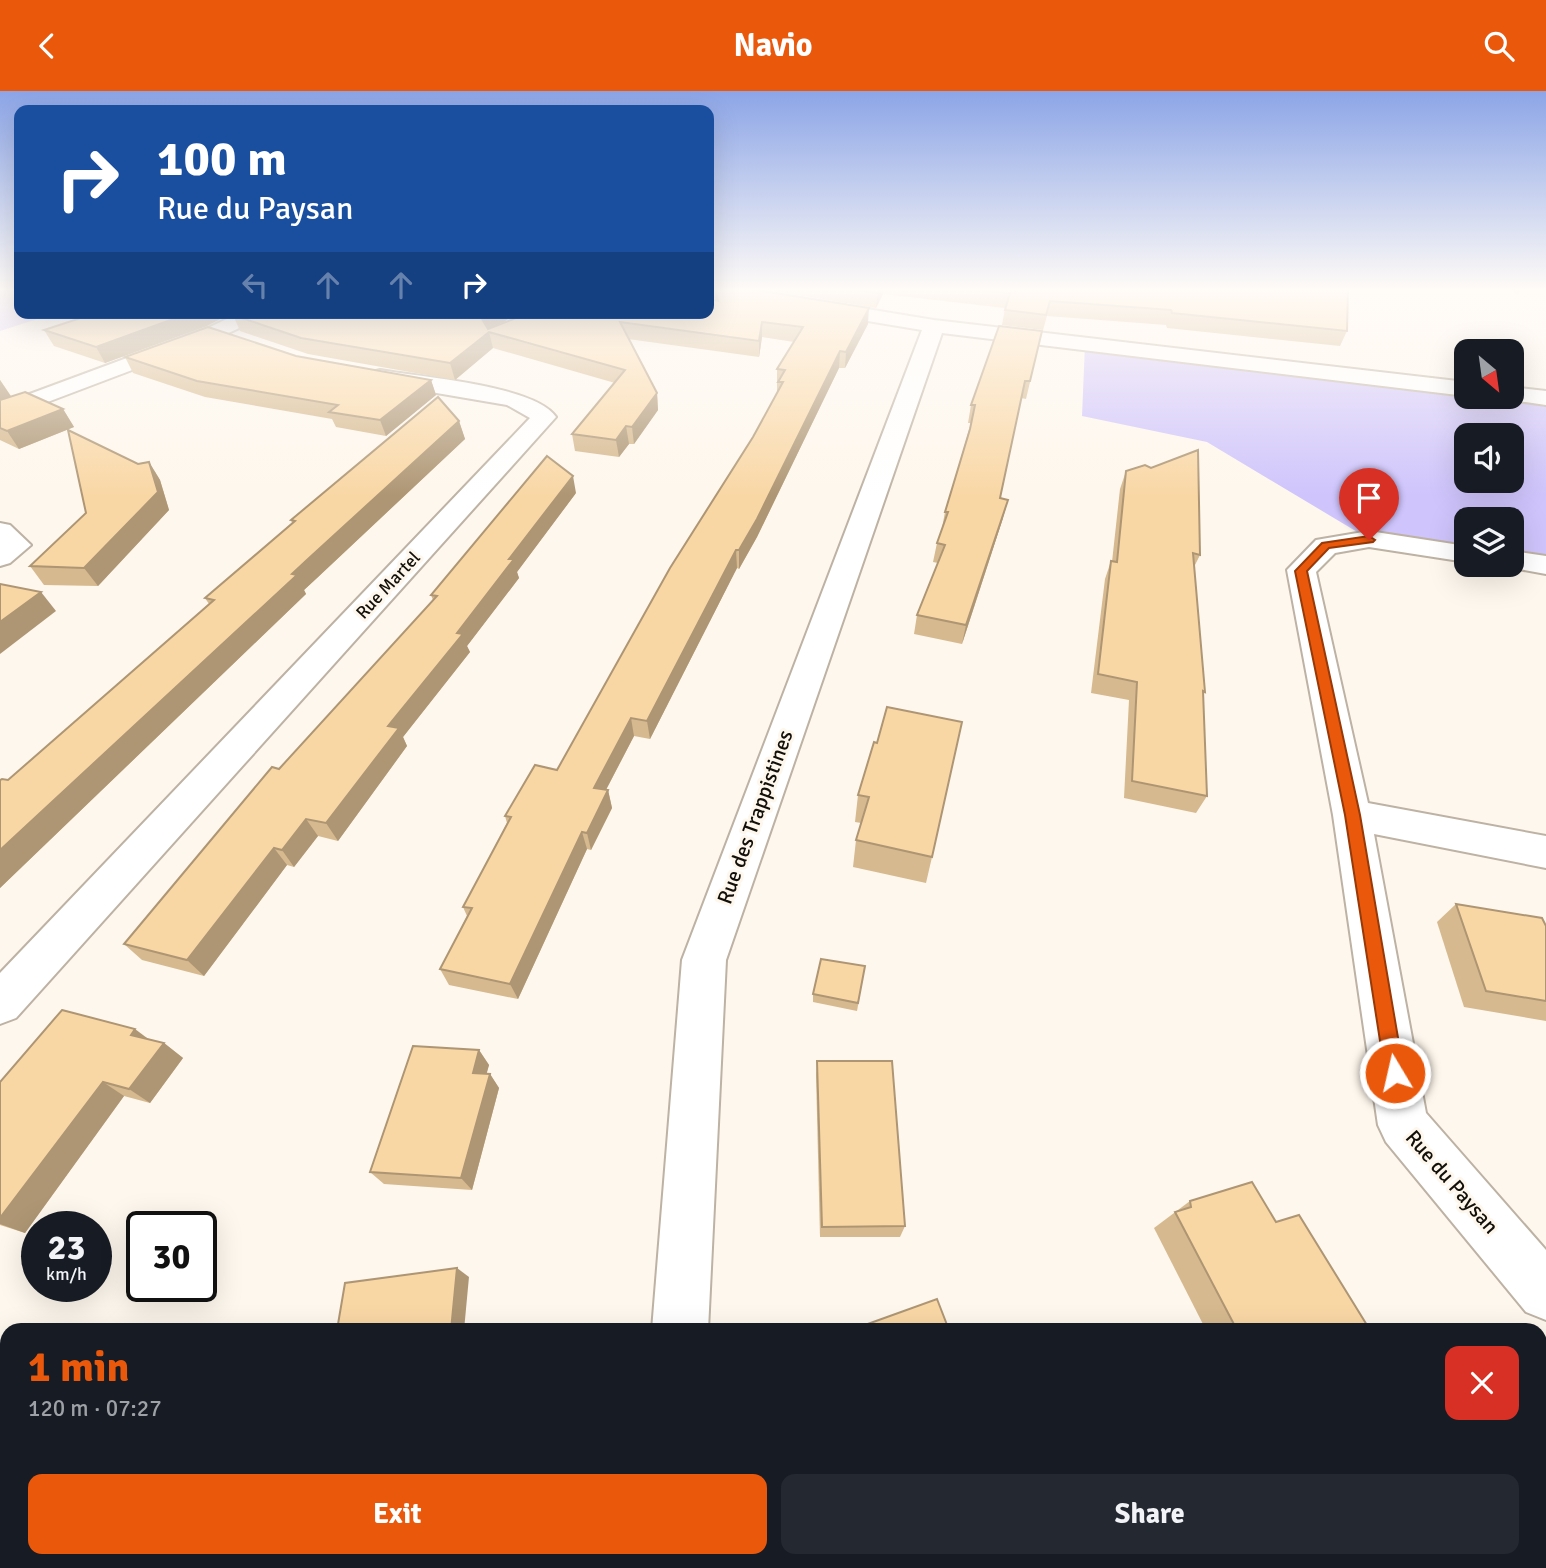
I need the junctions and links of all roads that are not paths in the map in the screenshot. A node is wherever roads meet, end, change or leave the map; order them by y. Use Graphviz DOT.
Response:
graph roads {
  1 [pos="146,358"];
  2 [pos="922,358"];
  3 [pos="1204,358"];
  4 [pos="355,372"];
  5 [pos="1454,388"];
  6 [pos="1524,395"];
  7 [pos="1546,398"];
  8 [pos="0,413"];
  9 [pos="0,531"];
  10 [pos="1454,552"];
  11 [pos="0,557"];
  12 [pos="1524,562"];
  13 [pos="1546,565"];
  14 [pos="1352,815"];
  15 [pos="1546,852"];
  16 [pos="0,1004"];
  17 [pos="1546,1292"];
  18 [pos="680,1323"];
  1 -- 8 [label="street"];
  2 -- 18 [label="street, Rue des Trappistines"];
  3 -- 5 [label="street"];
  4 -- 16 [label="street, Rue Martel"];
  6 -- 7 [label="street"];
  9 -- 11 [label="street"];
  10 -- 14 [label="street, Rue du Paysan"];
  12 -- 13 [label="street"];
  14 -- 15 [label="street"];
  14 -- 17 [label="street, Rue du Paysan"];
}
